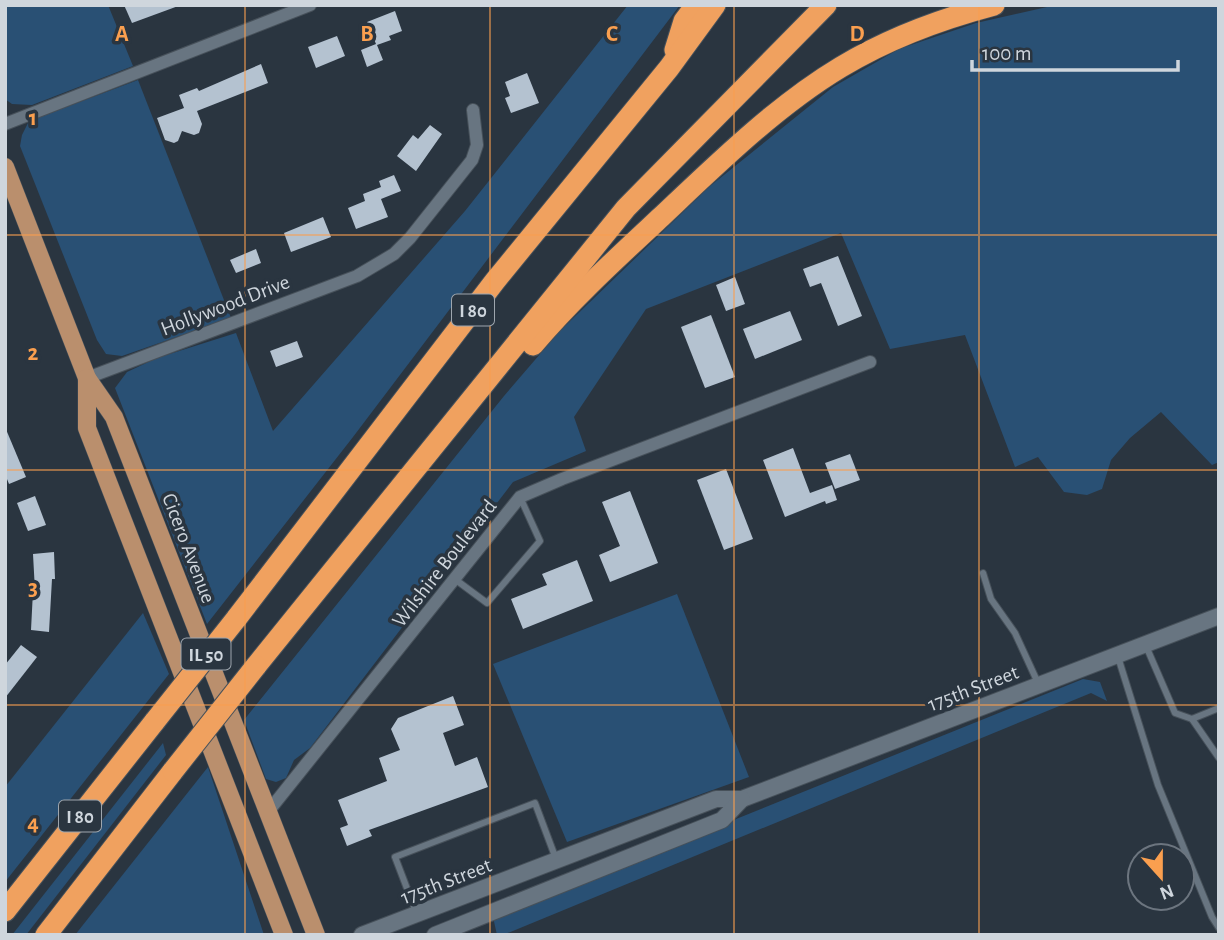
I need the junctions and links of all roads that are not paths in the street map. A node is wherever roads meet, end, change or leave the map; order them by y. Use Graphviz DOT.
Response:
graph roads {
  1 [pos="310,5"];
  2 [pos="696,5"];
  3 [pos="715,5"];
  4 [pos="826,5"];
  5 [pos="994,5"];
  6 [pos="669,68"];
  7 [pos="473,110"];
  8 [pos="5,124"];
  9 [pos="5,167"];
  10 [pos="870,362"];
  11 [pos="87,378"];
  12 [pos="520,497"];
  13 [pos="372,523"];
  14 [pos="983,573"];
  15 [pos="456,580"];
  16 [pos="1219,616"];
  17 [pos="1146,644"];
  18 [pos="1118,655"];
  19 [pos="1039,685"];
  20 [pos="1219,708"];
  21 [pos="1192,719"];
  22 [pos="1219,758"];
  23 [pos="742,799"];
  24 [pos="267,813"];
  25 [pos="556,861"];
  26 [pos="5,911"];
  27 [pos="417,914"];
  28 [pos="1219,928"];
  29 [pos="46,935"];
  30 [pos="284,935"];
  31 [pos="316,935"];
  32 [pos="362,935"];
  33 [pos="435,935"];
  1 -- 8 [label="street"];
  2 -- 6 [label="highway"];
  3 -- 6 [label="highway, I 80"];
  4 -- 13 [label="highway, I 80"];
  5 -- 13 [label="highway"];
  6 -- 26 [label="highway, I 80, bridge"];
  7 -- 11 [label="street, Hollywood Drive"];
  9 -- 11 [label="main road, Cicero Avenue / IL 50"];
  10 -- 12 [label="street, Wilshire Boulevard"];
  11 -- 24 [label="main road, Cicero Avenue / IL 50"];
  11 -- 30 [label="main road, Cicero Avenue / IL 50"];
  12 -- 15 [label="street, Wilshire Boulevard"];
  12 -- 15 [label="lane"];
  13 -- 29 [label="highway, I 80, bridge"];
  14 -- 19 [label="lane"];
  15 -- 24 [label="street, Wilshire Boulevard"];
  16 -- 17 [label="street, 175th Street"];
  17 -- 18 [label="street, 175th Street"];
  17 -- 21 [label="lane"];
  18 -- 19 [label="street, 175th Street"];
  18 -- 28 [label="lane"];
  19 -- 23 [label="street, 175th Street"];
  20 -- 21 [label="lane"];
  21 -- 22 [label="lane"];
  23 -- 25 [label="street, 175th Street"];
  23 -- 33 [label="street, 175th Street"];
  24 -- 31 [label="main road, Cicero Avenue / IL 50"];
  25 -- 27 [label="street, 175th Street"];
  25 -- 27 [label="lane"];
  27 -- 32 [label="street, 175th Street"];
}
